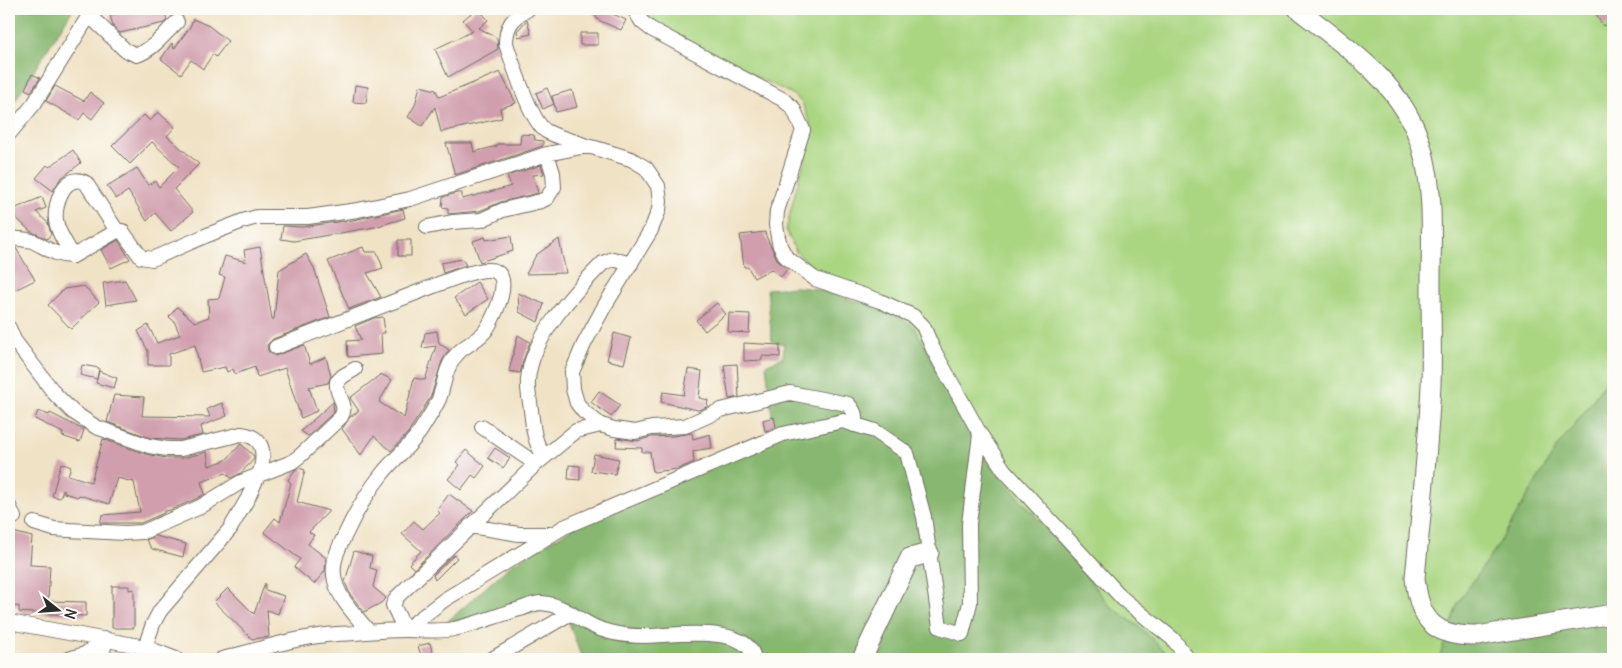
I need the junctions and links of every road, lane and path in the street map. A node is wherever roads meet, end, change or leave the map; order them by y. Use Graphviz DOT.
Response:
graph roads {
  1 [pos="528,9"];
  2 [pos="634,9"];
  3 [pos="1298,9"];
  4 [pos="91,12"];
  5 [pos="177,22"];
  6 [pos="10,136"];
  7 [pos="586,146"];
  8 [pos="547,154"];
  9 [pos="427,226"];
  10 [pos="117,231"];
  11 [pos="9,238"];
  12 [pos="73,256"];
  13 [pos="631,264"];
  14 [pos="9,328"];
  15 [pos="14,345"];
  16 [pos="276,347"];
  17 [pos="355,369"];
  18 [pos="600,424"];
  19 [pos="854,425"];
  20 [pos="482,427"];
  21 [pos="980,434"];
  22 [pos="540,461"];
  23 [pos="258,476"];
  24 [pos="9,506"];
  25 [pos="9,517"];
  26 [pos="34,523"];
  27 [pos="470,526"];
  28 [pos="551,534"];
  29 [pos="929,553"];
  30 [pos="571,613"];
  31 [pos="1613,614"];
  32 [pos="9,622"];
  33 [pos="405,630"];
  34 [pos="369,632"];
  35 [pos="106,639"];
  36 [pos="145,647"];
  37 [pos="69,659"];
  38 [pos="101,659"];
  39 [pos="176,659"];
  40 [pos="222,659"];
  41 [pos="492,659"];
  42 [pos="754,659"];
  43 [pos="862,659"];
  44 [pos="1188,659"];
  1 -- 7 [label="street"];
  2 -- 21 [label="street"];
  3 -- 31 [label="street"];
  4 -- 5 [label="street"];
  4 -- 6 [label="street"];
  7 -- 8 [label="street"];
  7 -- 13 [label="street"];
  8 -- 9 [label="street"];
  8 -- 10 [label="street"];
  10 -- 12 [label="street"];
  10 -- 12 [label="street"];
  11 -- 12 [label="street"];
  13 -- 18 [label="street"];
  13 -- 22 [label="street"];
  14 -- 15 [label="street"];
  15 -- 23 [label="street"];
  16 -- 34 [label="street"];
  17 -- 23 [label="street"];
  18 -- 19 [label="street"];
  18 -- 22 [label="street"];
  19 -- 28 [label="street"];
  19 -- 29 [label="street"];
  20 -- 22 [label="street"];
  21 -- 29 [label="street"];
  21 -- 44 [label="street"];
  22 -- 27 [label="street"];
  23 -- 26 [label="street"];
  23 -- 36 [label="street"];
  24 -- 25 [label="street"];
  27 -- 28 [label="street"];
  27 -- 33 [label="street"];
  28 -- 33 [label="street"];
  29 -- 43 [label="street"];
  30 -- 33 [label="street"];
  30 -- 41 [label="street"];
  30 -- 42 [label="street"];
  32 -- 35 [label="street"];
  33 -- 34 [label="street"];
  34 -- 40 [label="street"];
  35 -- 36 [label="street"];
  35 -- 37 [label="street"];
  35 -- 38 [label="street"];
  36 -- 39 [label="street"];
}
